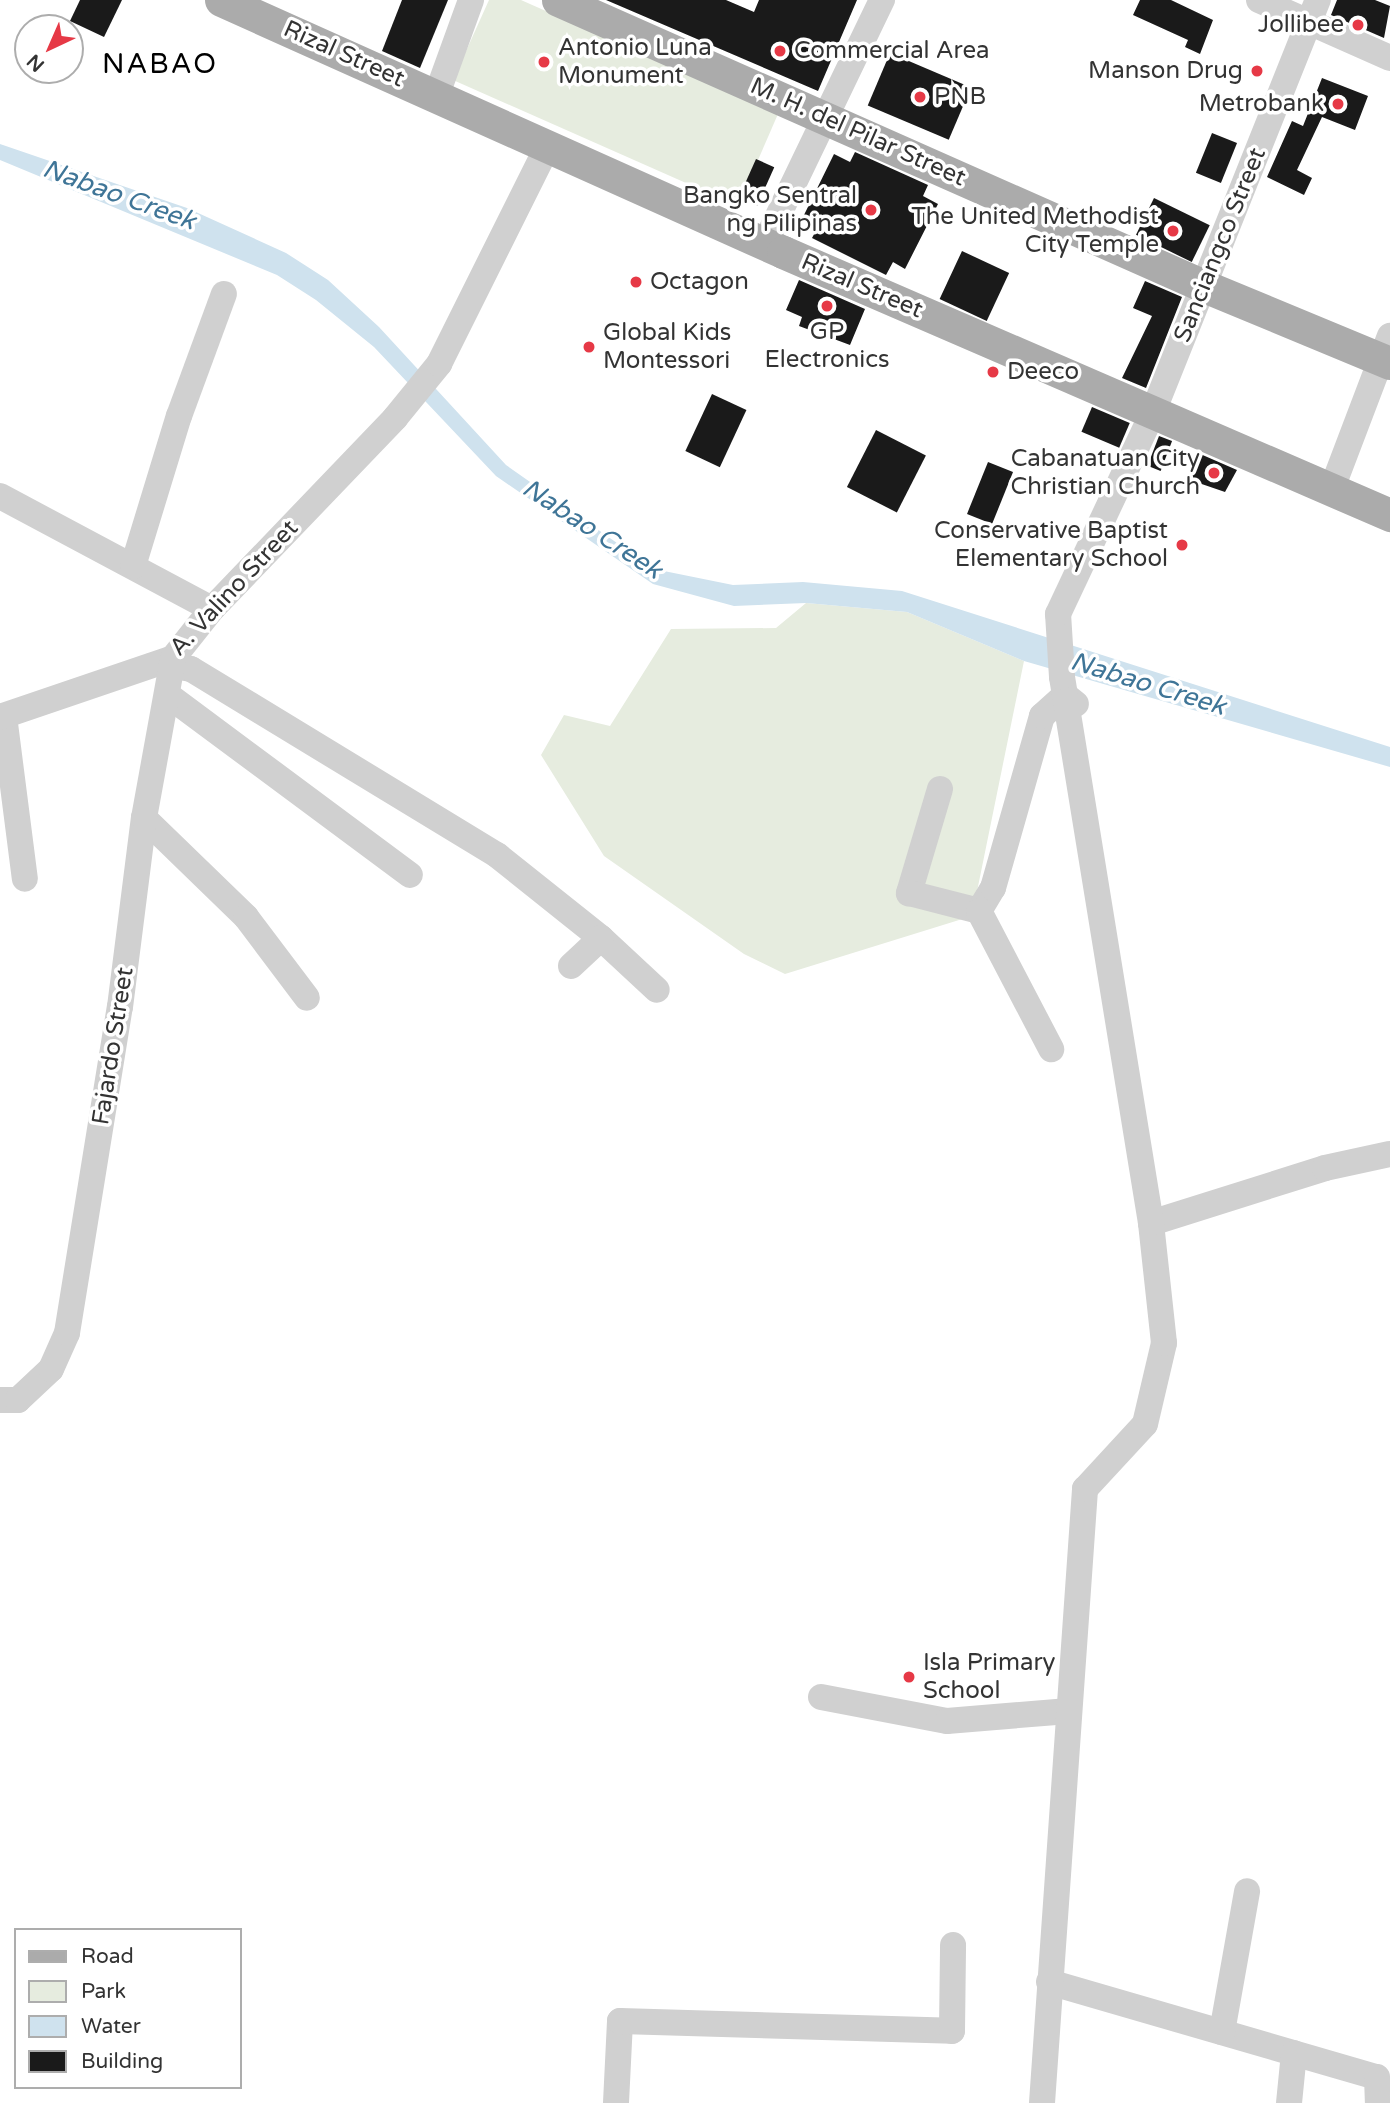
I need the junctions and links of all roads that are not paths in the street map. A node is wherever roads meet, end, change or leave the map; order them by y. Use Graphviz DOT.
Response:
graph roads {
  1 [pos="221,0"];
  2 [pos="471,0"];
  3 [pos="558,0"];
  4 [pos="882,0"];
  5 [pos="1259,0"];
  6 [pos="1314,11"];
  7 [pos="1390,58"];
  8 [pos="437,94"];
  9 [pos="825,117"];
  10 [pos="548,145"];
  11 [pos="765,243"];
  12 [pos="1204,286"];
  13 [pos="224,294"];
  14 [pos="1387,353"];
  15 [pos="1153,412"];
  16 [pos="1332,491"];
  17 [pos="0,496"];
  18 [pos="1390,514"];
  19 [pos="133,566"];
  20 [pos="212,609"];
  21 [pos="173,662"];
  22 [pos="1064,686"];
  23 [pos="169,696"];
  24 [pos="2,717"];
  25 [pos="940,789"];
  26 [pos="144,817"];
  27 [pos="410,875"];
  28 [pos="1107,876"];
  29 [pos="24,879"];
  30 [pos="979,911"];
  31 [pos="601,938"];
  32 [pos="572,966"];
  33 [pos="657,990"];
  34 [pos="307,998"];
  35 [pos="1051,1049"];
  36 [pos="1390,1154"];
  37 [pos="1152,1223"];
  38 [pos="0,1400"];
  39 [pos="821,1697"];
  40 [pos="1069,1711"];
  41 [pos="1247,1891"];
  42 [pos="953,1945"];
  43 [pos="1049,1982"];
  44 [pos="1222,2032"];
  45 [pos="1294,2053"];
  46 [pos="616,2103"];
  47 [pos="1042,2103"];
  48 [pos="1289,2103"];
  49 [pos="1378,2103"];
  1 -- 8 [label="main road, Rizal Street"];
  2 -- 8 [label="street"];
  3 -- 9 [label="main road, M. H. del Pilar Street"];
  4 -- 9 [label="street"];
  5 -- 6 [label="street"];
  6 -- 7 [label="street"];
  6 -- 12 [label="street, Sanciangco Street"];
  8 -- 10 [label="main road, Rizal Street"];
  9 -- 11 [label="street"];
  9 -- 12 [label="main road, M. H. del Pilar Street"];
  10 -- 11 [label="main road, Rizal Street"];
  10 -- 20 [label="street, A. Valino Street"];
  11 -- 15 [label="main road, Rizal Street"];
  12 -- 14 [label="main road, M. H. del Pilar Street"];
  12 -- 15 [label="street, Sanciangco Street"];
  13 -- 19 [label="street"];
  14 -- 16 [label="street"];
  15 -- 16 [label="main road, Rizal Street"];
  15 -- 22 [label="street, Sanciangco Street"];
  16 -- 18 [label="main road, Rizal Street"];
  17 -- 19 [label="street"];
  19 -- 20 [label="street"];
  20 -- 21 [label="street, A. Valino Street"];
  21 -- 23 [label="street, Fajardo Street"];
  21 -- 24 [label="street, A. Valino Street"];
  21 -- 31 [label="street"];
  22 -- 28 [label="street"];
  22 -- 30 [label="street"];
  22 -- 37 [label="street"];
  23 -- 26 [label="street, Fajardo Street"];
  23 -- 27 [label="street"];
  24 -- 29 [label="street"];
  25 -- 30 [label="street"];
  26 -- 34 [label="street"];
  26 -- 38 [label="street, Fajardo Street"];
  30 -- 35 [label="street"];
  31 -- 32 [label="street"];
  31 -- 33 [label="street"];
  36 -- 37 [label="street"];
  37 -- 40 [label="street"];
  39 -- 40 [label="street"];
  40 -- 43 [label="street"];
  41 -- 44 [label="street"];
  42 -- 46 [label="street"];
  43 -- 44 [label="street"];
  43 -- 47 [label="street"];
  44 -- 45 [label="street"];
  45 -- 48 [label="street"];
  45 -- 49 [label="street"];
}
